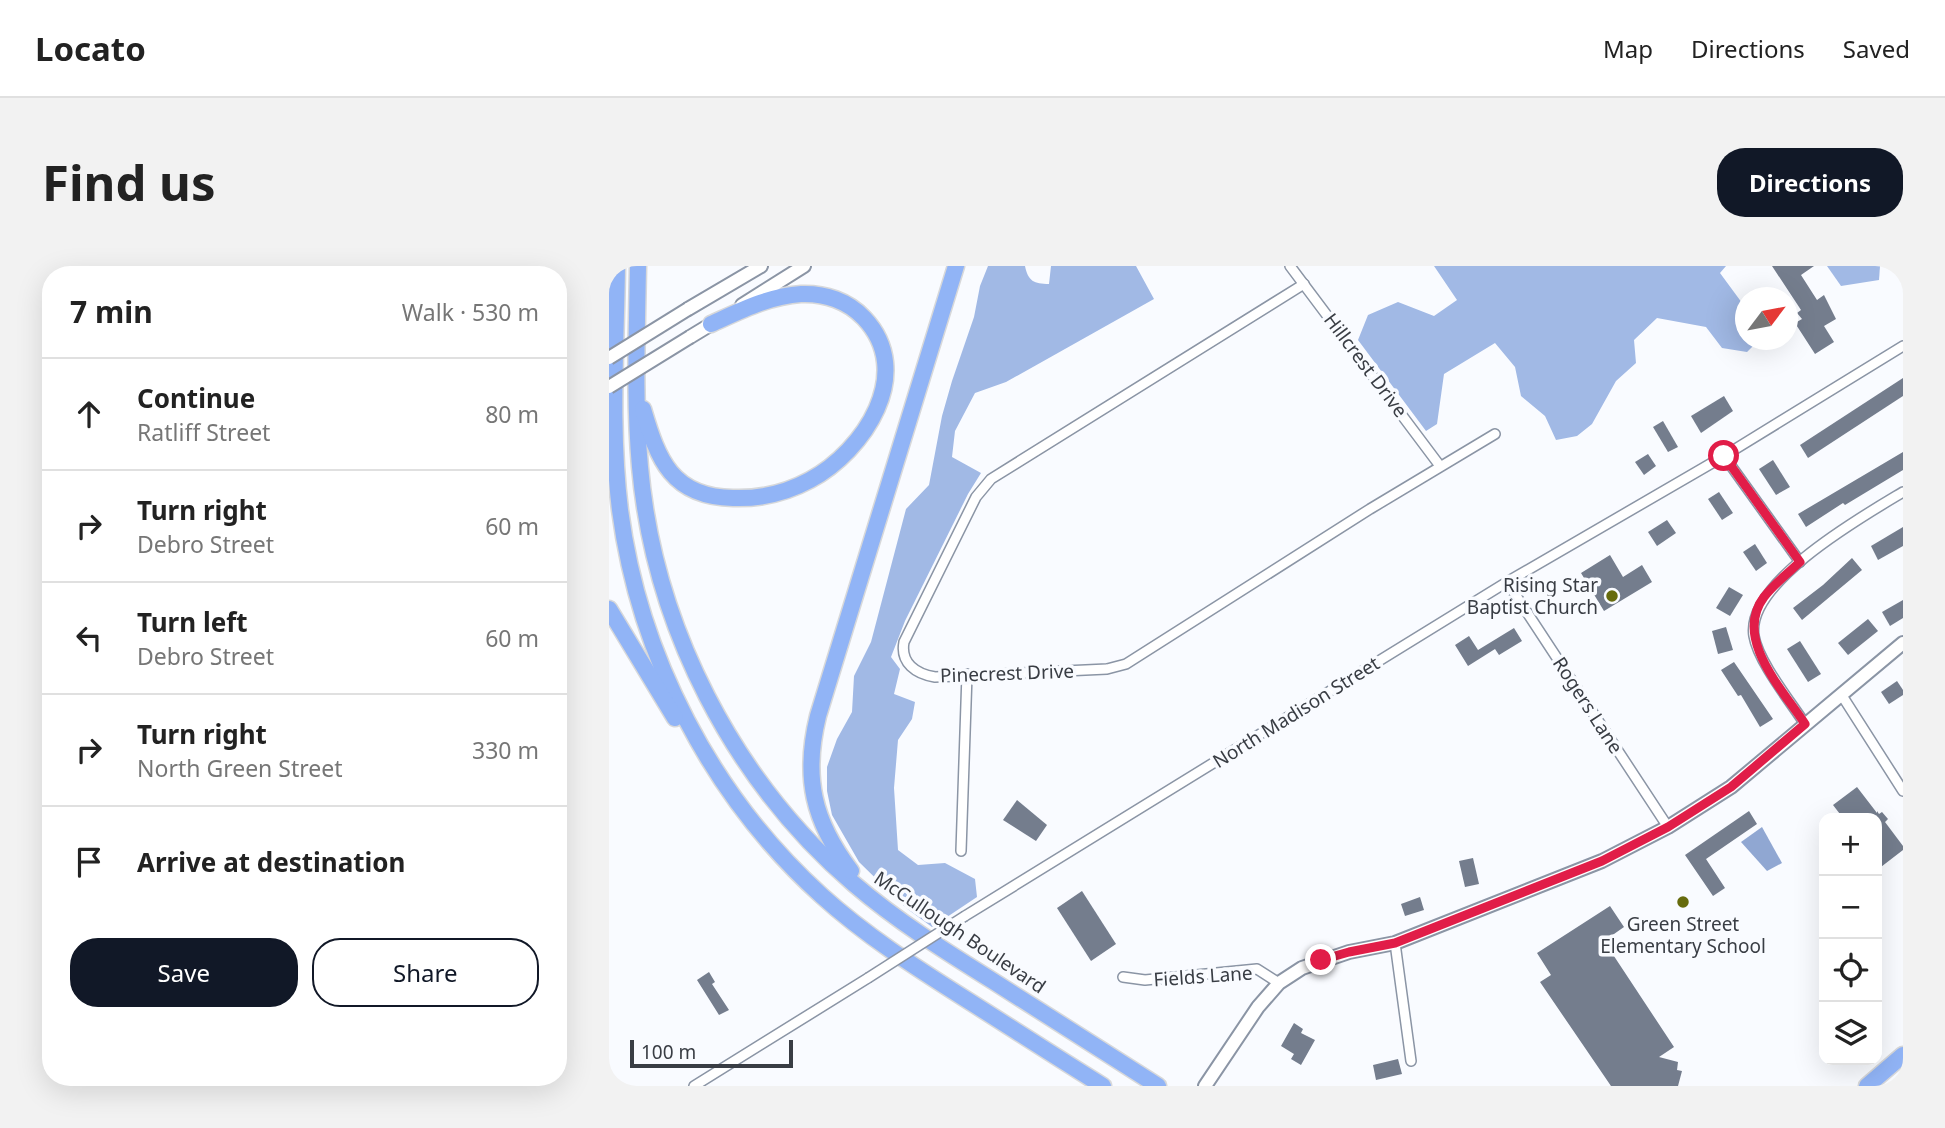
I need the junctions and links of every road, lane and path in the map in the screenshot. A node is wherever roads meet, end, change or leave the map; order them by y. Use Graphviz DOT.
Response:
graph roads {
  1 [pos="617,266"];
  2 [pos="638,266"];
  3 [pos="761,266"];
  4 [pos="804,266"];
  5 [pos="956,266"];
  6 [pos="1290,266"];
  7 [pos="1304,284"];
  8 [pos="711,324"];
  9 [pos="1903,346"];
  10 [pos="609,358"];
  11 [pos="609,387"];
  12 [pos="637,388"];
  13 [pos="1495,434"];
  14 [pos="1724,456"];
  15 [pos="1440,466"];
  16 [pos="1903,492"];
  17 [pos="1800,562"];
  18 [pos="1507,582"];
  19 [pos="609,609"];
  20 [pos="1903,643"];
  21 [pos="967,674"];
  22 [pos="1841,694"];
  23 [pos="1805,724"];
  24 [pos="1903,791"];
  25 [pos="732,795"];
  26 [pos="1668,827"];
  27 [pos="961,851"];
  28 [pos="886,910"];
  29 [pos="1395,943"];
  30 [pos="1123,977"];
  31 [pos="1279,983"];
  32 [pos="1903,1055"];
  33 [pos="1411,1061"];
  34 [pos="694,1086"];
  35 [pos="1103,1086"];
  36 [pos="1158,1086"];
  37 [pos="1205,1086"];
  38 [pos="1867,1086"];
  1 -- 25 [label="highway"];
  2 -- 12 [label="highway, McCullough Boulevard"];
  3 -- 10 [label="street, bridge"];
  4 -- 8 [label="street"];
  5 -- 28 [label="highway"];
  6 -- 7 [label="street, Hillcrest Drive"];
  7 -- 15 [label="street, Hillcrest Drive"];
  7 -- 21 [label="street, Pinecrest Drive"];
  8 -- 11 [label="street, bridge"];
  8 -- 12 [label="highway"];
  9 -- 14 [label="street, North Madison Street"];
  12 -- 28 [label="highway, McCullough Boulevard"];
  13 -- 15 [label="street, Pinecrest Drive"];
  14 -- 17 [label="street"];
  14 -- 18 [label="street, North Madison Street"];
  15 -- 21 [label="street, Pinecrest Drive"];
  16 -- 17 [label="street"];
  17 -- 23 [label="street"];
  18 -- 26 [label="street, Rogers Lane"];
  18 -- 34 [label="street, North Madison Street, bridge"];
  19 -- 25 [label="highway"];
  20 -- 22 [label="street"];
  21 -- 27 [label="street"];
  22 -- 23 [label="street"];
  22 -- 24 [label="street"];
  23 -- 26 [label="street"];
  25 -- 35 [label="highway"];
  26 -- 29 [label="street"];
  28 -- 36 [label="highway, McCullough Boulevard"];
  29 -- 31 [label="street"];
  29 -- 33 [label="street"];
  30 -- 31 [label="street, Fields Lane"];
  31 -- 37 [label="street"];
  32 -- 38 [label="highway"];
}
